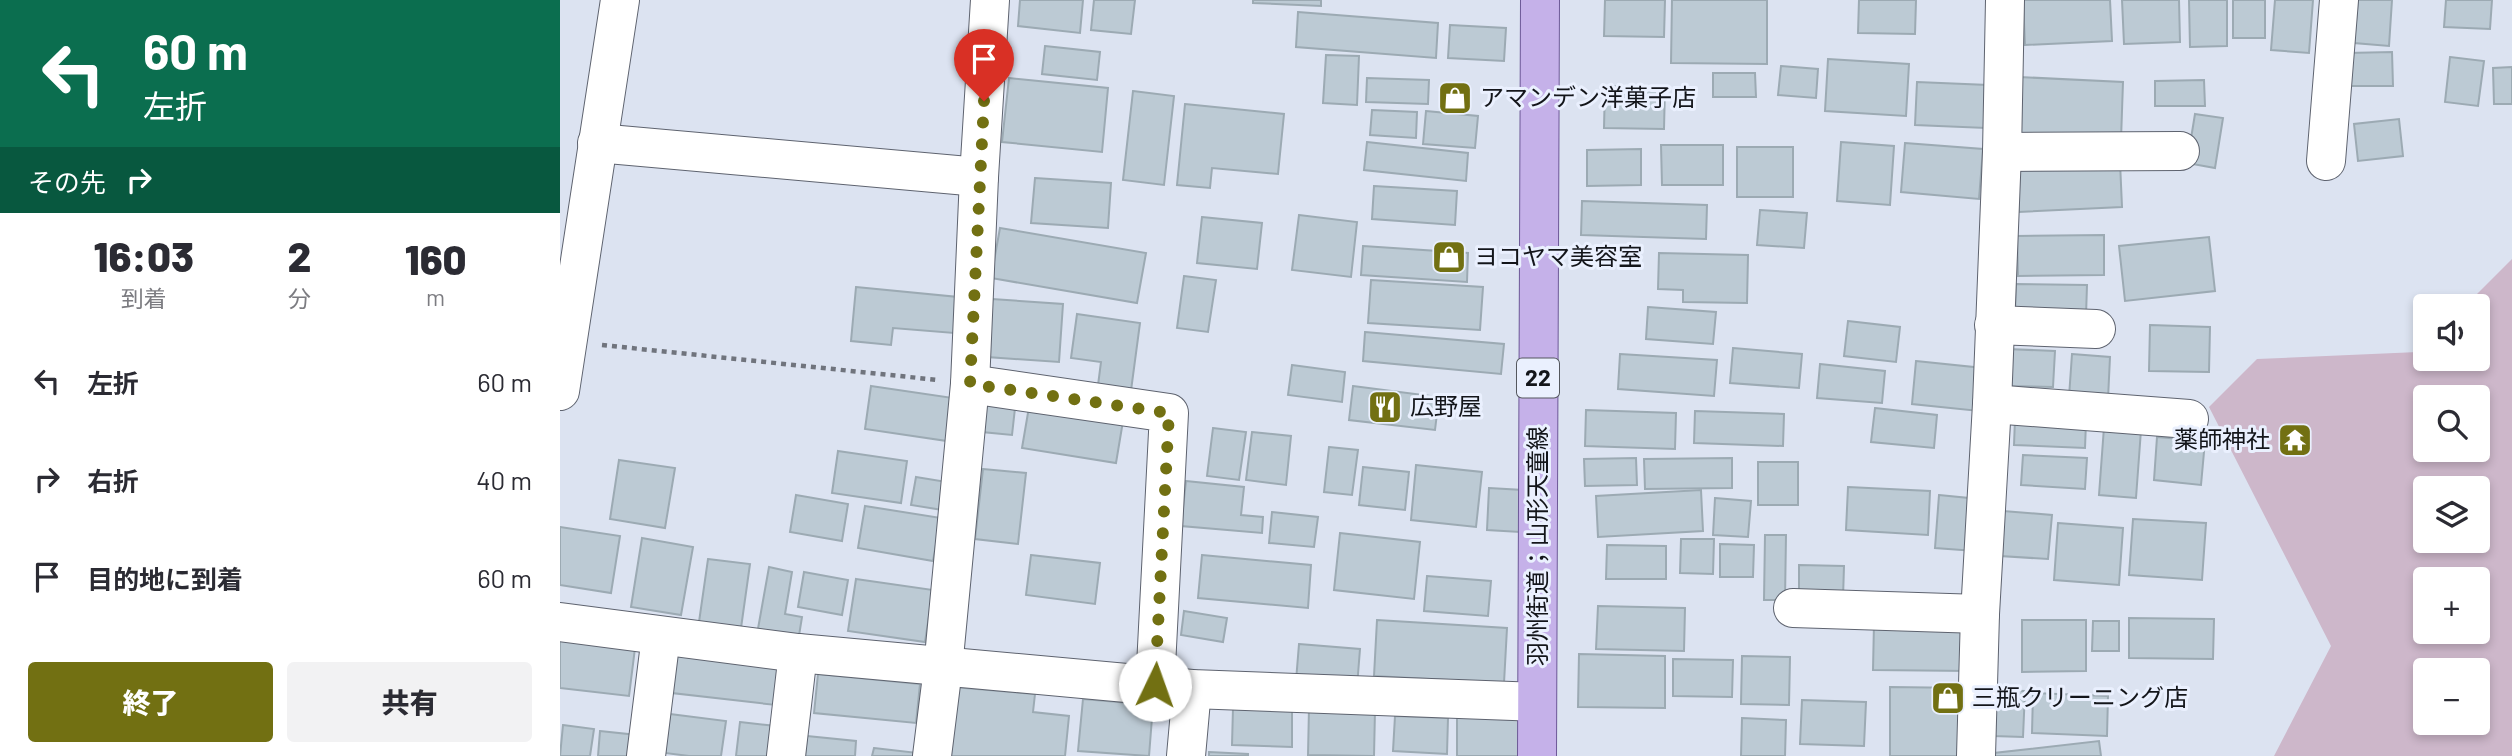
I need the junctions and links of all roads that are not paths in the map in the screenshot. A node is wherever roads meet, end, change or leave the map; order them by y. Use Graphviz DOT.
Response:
graph roads {
  1 [pos="620,0"];
  2 [pos="990,0"];
  3 [pos="1540,0"];
  4 [pos="2005,0"];
  5 [pos="2339,0"];
  6 [pos="597,143"];
  7 [pos="2180,151"];
  8 [pos="2002,152"];
  9 [pos="2326,161"];
  10 [pos="979,177"];
  11 [pos="1994,325"];
  12 [pos="2096,329"];
  13 [pos="970,384"];
  14 [pos="560,391"];
  15 [pos="1992,404"];
  16 [pos="2189,419"];
  17 [pos="1793,608"];
  18 [pos="1980,614"];
  19 [pos="560,622"];
  20 [pos="661,636"];
  21 [pos="798,653"];
  22 [pos="943,668"];
  23 [pos="1174,687"];
  24 [pos="1537,702"];
  25 [pos="646,756"];
  26 [pos="786,756"];
  27 [pos="932,756"];
  28 [pos="1186,756"];
  29 [pos="1537,756"];
  30 [pos="1976,756"];
  1 -- 6 [label="lane"];
  2 -- 10 [label="lane"];
  3 -- 24 [label="main road, 羽州街道；山形天童線 / 22"];
  4 -- 8 [label="lane"];
  5 -- 9 [label="lane"];
  6 -- 10 [label="lane"];
  6 -- 14 [label="lane"];
  7 -- 8 [label="lane"];
  8 -- 11 [label="lane"];
  10 -- 13 [label="lane"];
  11 -- 12 [label="lane"];
  11 -- 15 [label="lane"];
  13 -- 22 [label="lane"];
  13 -- 23 [label="lane"];
  15 -- 16 [label="lane"];
  15 -- 18 [label="lane"];
  17 -- 18 [label="lane"];
  18 -- 30 [label="lane"];
  19 -- 20 [label="lane"];
  20 -- 21 [label="lane"];
  20 -- 25 [label="lane"];
  21 -- 22 [label="lane"];
  21 -- 26 [label="lane"];
  22 -- 23 [label="lane"];
  22 -- 27 [label="lane"];
  23 -- 24 [label="lane"];
  23 -- 28 [label="lane"];
  24 -- 29 [label="main road, 羽州街道；山形天童線 / 22"];
}
